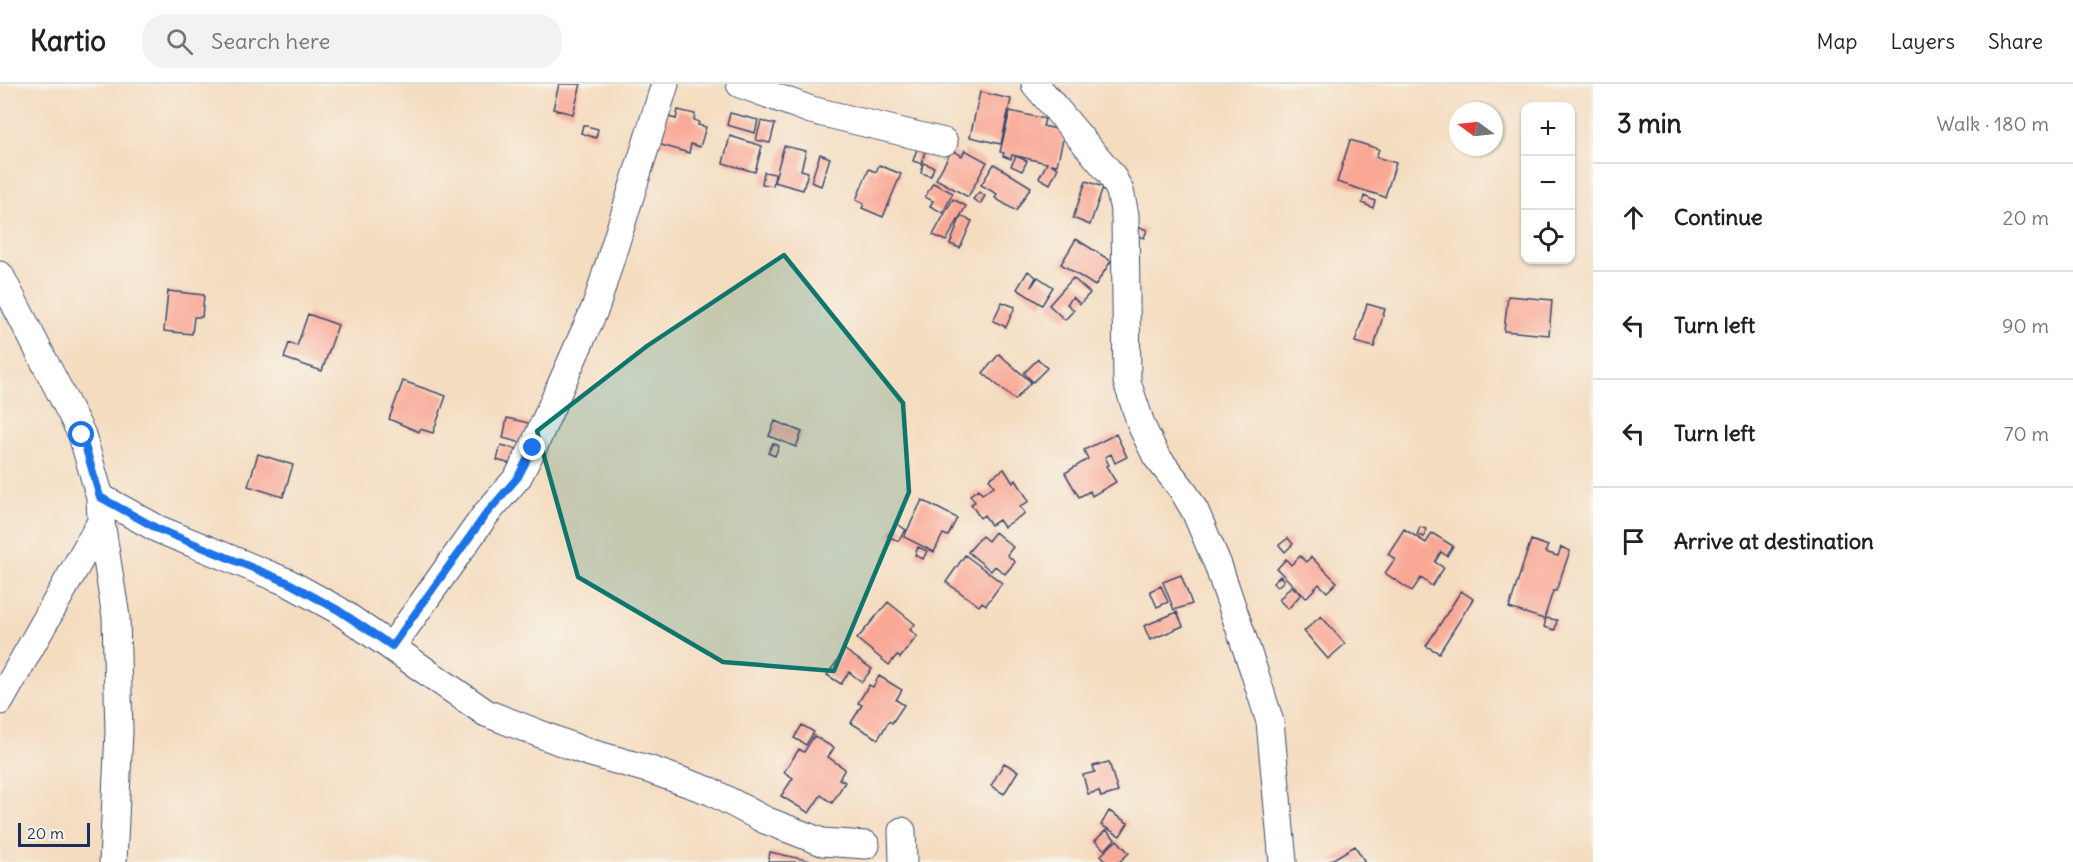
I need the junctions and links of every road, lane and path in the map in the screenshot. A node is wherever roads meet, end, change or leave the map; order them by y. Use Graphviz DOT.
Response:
graph roads {
  1 [pos="665,84"];
  2 [pos="740,84"];
  3 [pos="1035,84"];
  4 [pos="944,142"];
  5 [pos="0,275"];
  6 [pos="100,509"];
  7 [pos="392,646"];
  8 [pos="0,701"];
  9 [pos="902,831"];
  10 [pos="866,845"];
  11 [pos="113,862"];
  12 [pos="903,862"];
  13 [pos="1283,862"];
  1 -- 7 [label="street"];
  2 -- 4 [label="street"];
  3 -- 13 [label="street"];
  5 -- 6 [label="street"];
  6 -- 7 [label="street"];
  6 -- 8 [label="street"];
  6 -- 11 [label="street"];
  7 -- 10 [label="street"];
  9 -- 12 [label="street"];
}
